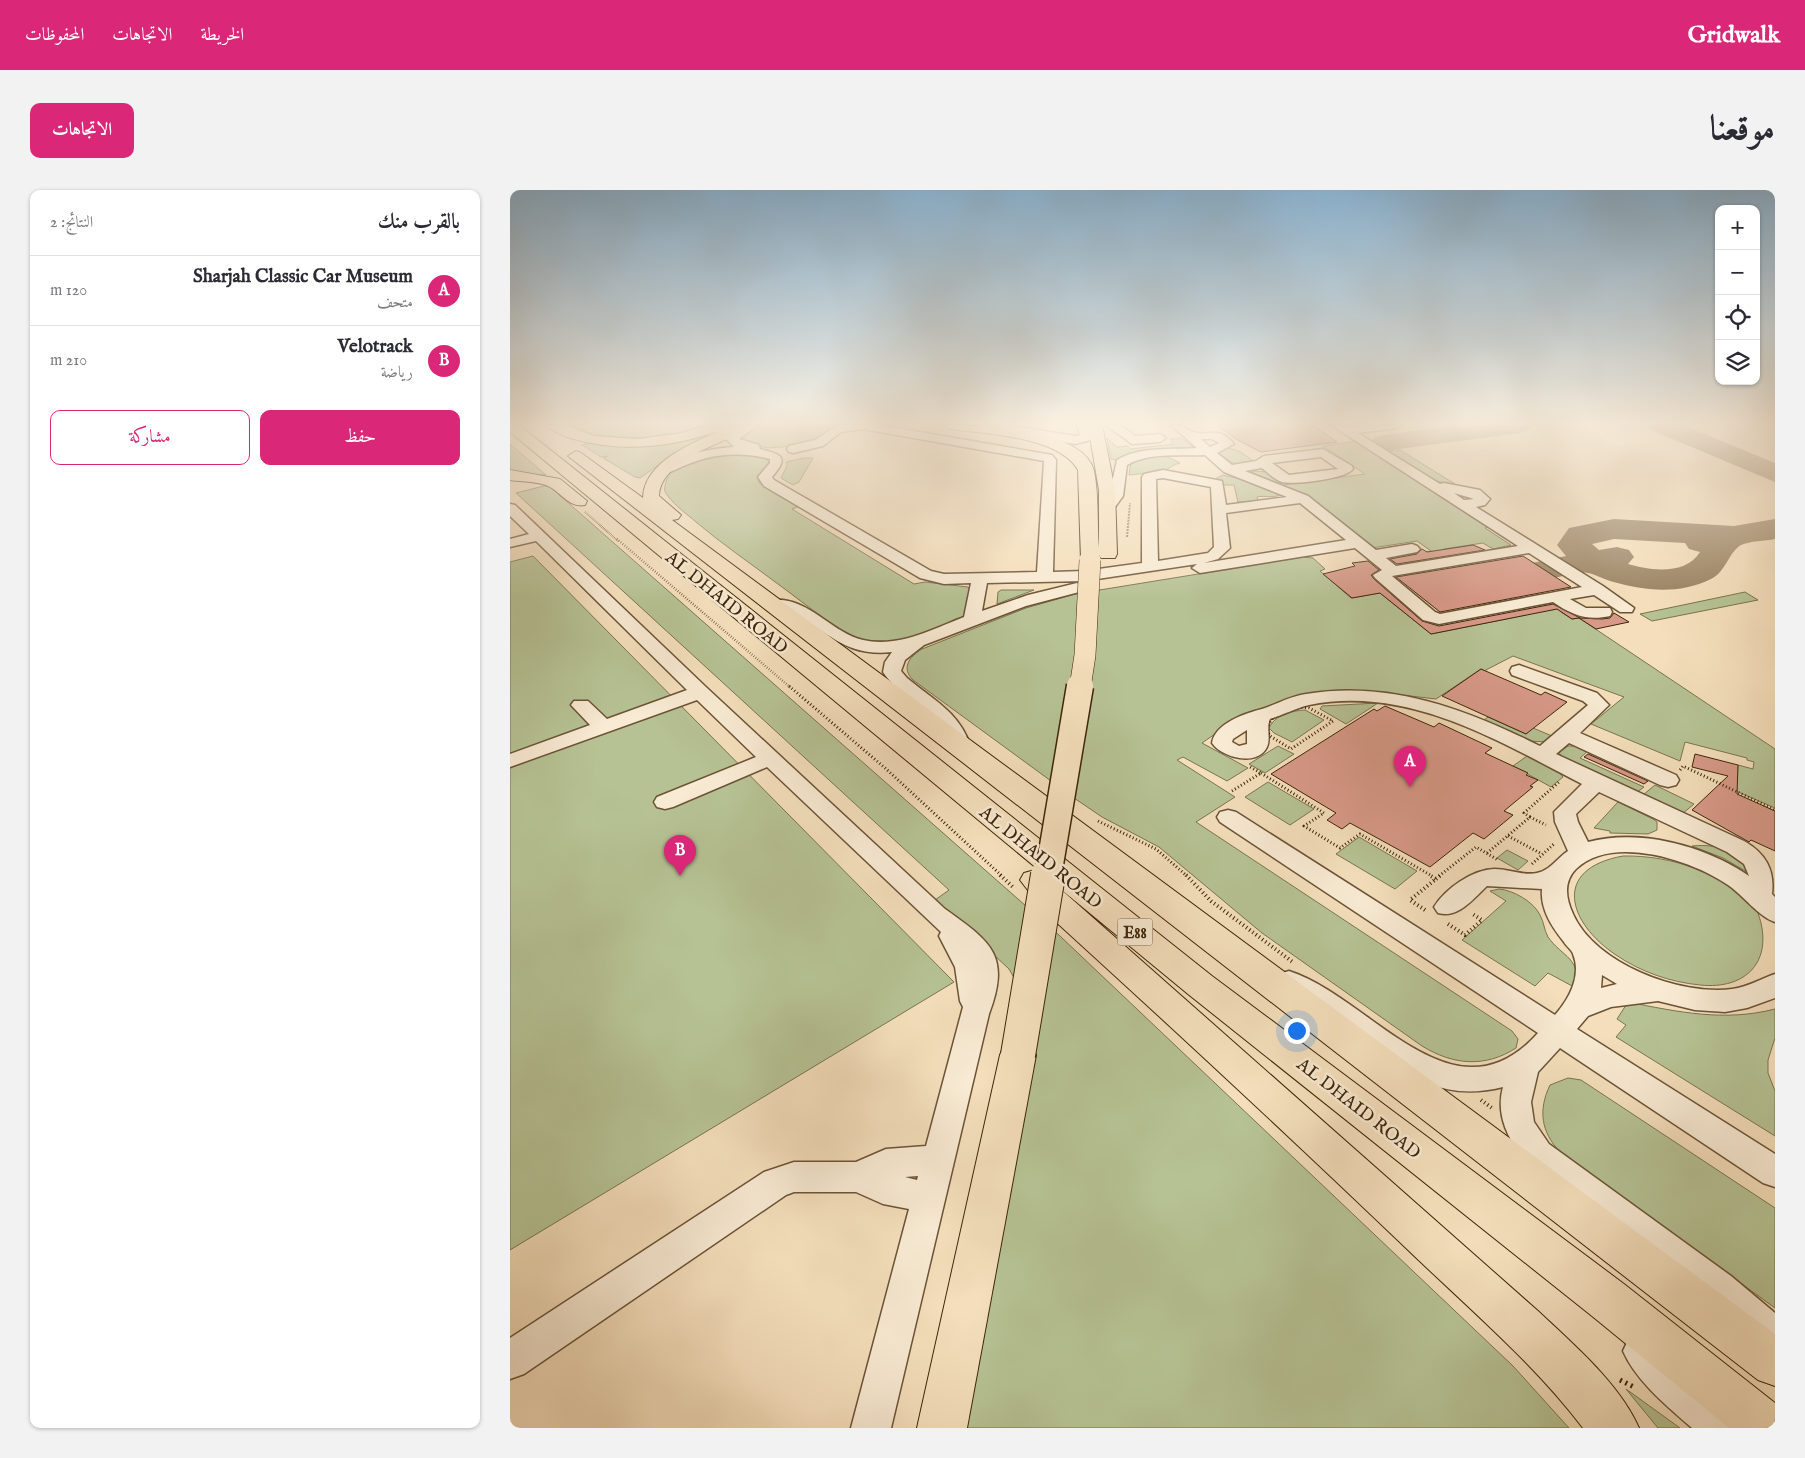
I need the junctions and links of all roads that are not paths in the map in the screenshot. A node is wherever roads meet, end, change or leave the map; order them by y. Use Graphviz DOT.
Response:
graph roads {
  1 [pos="555,483"];
  2 [pos="581,483"];
  3 [pos="612,483"];
  4 [pos="652,483"];
  5 [pos="771,483"];
  6 [pos="1043,483"];
  7 [pos="1086,483"];
  8 [pos="1105,483"];
  9 [pos="1119,483"];
  10 [pos="1148,483"];
  11 [pos="1206,483"];
  12 [pos="1261,483"];
  13 [pos="1431,484"];
  14 [pos="1481,485"];
  15 [pos="1452,488"];
  16 [pos="1300,498"];
  17 [pos="1218,501"];
  18 [pos="1463,504"];
  19 [pos="510,508"];
  20 [pos="1107,508"];
  21 [pos="614,510"];
  22 [pos="679,534"];
  23 [pos="540,536"];
  24 [pos="1358,543"];
  25 [pos="510,544"];
  26 [pos="1532,548"];
  27 [pos="1412,549"];
  28 [pos="1374,555"];
  29 [pos="1099,559"];
  30 [pos="1150,566"];
  31 [pos="1393,571"];
  32 [pos="1045,578"];
  33 [pos="986,579"];
  34 [pos="1597,590"];
  35 [pos="1556,597"];
  36 [pos="774,605"];
  37 [pos="1626,608"];
  38 [pos="1604,612"];
  39 [pos="980,618"];
  40 [pos="921,640"];
  41 [pos="1519,670"];
  42 [pos="700,692"];
  43 [pos="581,705"];
  44 [pos="1260,716"];
  45 [pos="604,727"];
  46 [pos="1567,735"];
  47 [pos="960,745"];
  48 [pos="1541,755"];
  49 [pos="771,758"];
  50 [pos="510,761"];
  51 [pos="1668,780"];
  52 [pos="1597,782"];
  53 [pos="666,802"];
  54 [pos="1658,811"];
  55 [pos="1228,817"];
  56 [pos="1563,834"];
  57 [pos="1020,840"];
  58 [pos="1647,843"];
  59 [pos="1729,844"];
  60 [pos="1514,869"];
  61 [pos="1558,875"];
  62 [pos="1759,896"];
  63 [pos="1444,911"];
  64 [pos="1558,912"];
  65 [pos="1775,913"];
  66 [pos="1586,950"];
  67 [pos="1263,976"];
  68 [pos="1775,985"];
  69 [pos="1661,992"];
  70 [pos="1580,1007"];
  71 [pos="1557,1031"];
  72 [pos="1525,1065"];
  73 [pos="940,1159"];
  74 [pos="1775,1172"];
  75 [pos="858,1177"];
  76 [pos="930,1198"];
  77 [pos="1608,1300"];
  78 [pos="1775,1337"];
  79 [pos="510,1360"];
  80 [pos="1775,1363"];
  81 [pos="871,1428"];
  82 [pos="942,1428"];
  83 [pos="1614,1428"];
  84 [pos="1723,1428"];
  85 [pos="1768,1428"];
  1 -- 21 [label="highway"];
  2 -- 21 [label="highway, AL DHAID ROAD / E88"];
  3 -- 22 [label="highway, AL DHAID ROAD / E88"];
  4 -- 22 [label="highway"];
  5 -- 33 [label="street"];
  6 -- 32 [label="street"];
  7 -- 29 [label="highway"];
  8 -- 20 [label="highway"];
  9 -- 20 [label="street"];
  10 -- 30 [label="street"];
  11 -- 17 [label="street"];
  12 -- 16 [label="street"];
  13 -- 15 [label="street"];
  13 -- 18 [label="street"];
  14 -- 15 [label="street"];
  15 -- 18 [label="street"];
  16 -- 17 [label="street"];
  16 -- 24 [label="street"];
  17 -- 30 [label="street"];
  18 -- 26 [label="street"];
  19 -- 23 [label="street"];
  20 -- 29 [label="highway"];
  21 -- 57 [label="highway, AL DHAID ROAD / E88"];
  22 -- 36 [label="highway, AL DHAID ROAD / E88"];
  23 -- 25 [label="street"];
  23 -- 42 [label="street"];
  24 -- 28 [label="street"];
  24 -- 39 [label="street"];
  26 -- 31 [label="street"];
  26 -- 34 [label="street"];
  27 -- 28 [label="street"];
  28 -- 31 [label="street"];
  29 -- 82 [label="highway, bridge"];
  30 -- 32 [label="street"];
  31 -- 35 [label="street"];
  32 -- 33 [label="street"];
  33 -- 39 [label="street"];
  34 -- 35 [label="street"];
  34 -- 37 [label="street"];
  35 -- 38 [label="street"];
  36 -- 40 [label="street"];
  36 -- 47 [label="highway, AL DHAID ROAD / E88"];
  39 -- 40 [label="street"];
  40 -- 47 [label="street"];
  41 -- 46 [label="street"];
  42 -- 45 [label="street"];
  42 -- 49 [label="street"];
  43 -- 45 [label="street"];
  44 -- 48 [label="street"];
  45 -- 50 [label="street"];
  46 -- 48 [label="street"];
  46 -- 51 [label="street"];
  47 -- 67 [label="highway, AL DHAID ROAD / E88"];
  48 -- 52 [label="street"];
  49 -- 53 [label="street"];
  49 -- 73 [label="street"];
  52 -- 54 [label="street"];
  52 -- 56 [label="street"];
  54 -- 58 [label="street"];
  54 -- 59 [label="street"];
  55 -- 71 [label="street"];
  56 -- 58 [label="street"];
  56 -- 58 [label="street"];
  56 -- 61 [label="street"];
  57 -- 77 [label="highway, AL DHAID ROAD / E88"];
  57 -- 83 [label="highway"];
  58 -- 59 [label="street"];
  58 -- 62 [label="street"];
  59 -- 62 [label="street"];
  60 -- 61 [label="street"];
  60 -- 63 [label="street"];
  60 -- 64 [label="street"];
  61 -- 64 [label="street"];
  62 -- 65 [label="street"];
  64 -- 66 [label="street"];
  66 -- 69 [label="street"];
  66 -- 70 [label="street"];
  67 -- 72 [label="street"];
  67 -- 80 [label="highway, AL DHAID ROAD / E88"];
  68 -- 69 [label="street"];
  69 -- 70 [label="street"];
  70 -- 71 [label="street"];
  71 -- 72 [label="street"];
  71 -- 74 [label="street"];
  72 -- 78 [label="street"];
  73 -- 75 [label="street"];
  73 -- 76 [label="street"];
  75 -- 76 [label="street"];
  75 -- 79 [label="street"];
  76 -- 81 [label="street"];
  77 -- 84 [label="street"];
  77 -- 85 [label="highway, AL DHAID ROAD / E88"];
}
